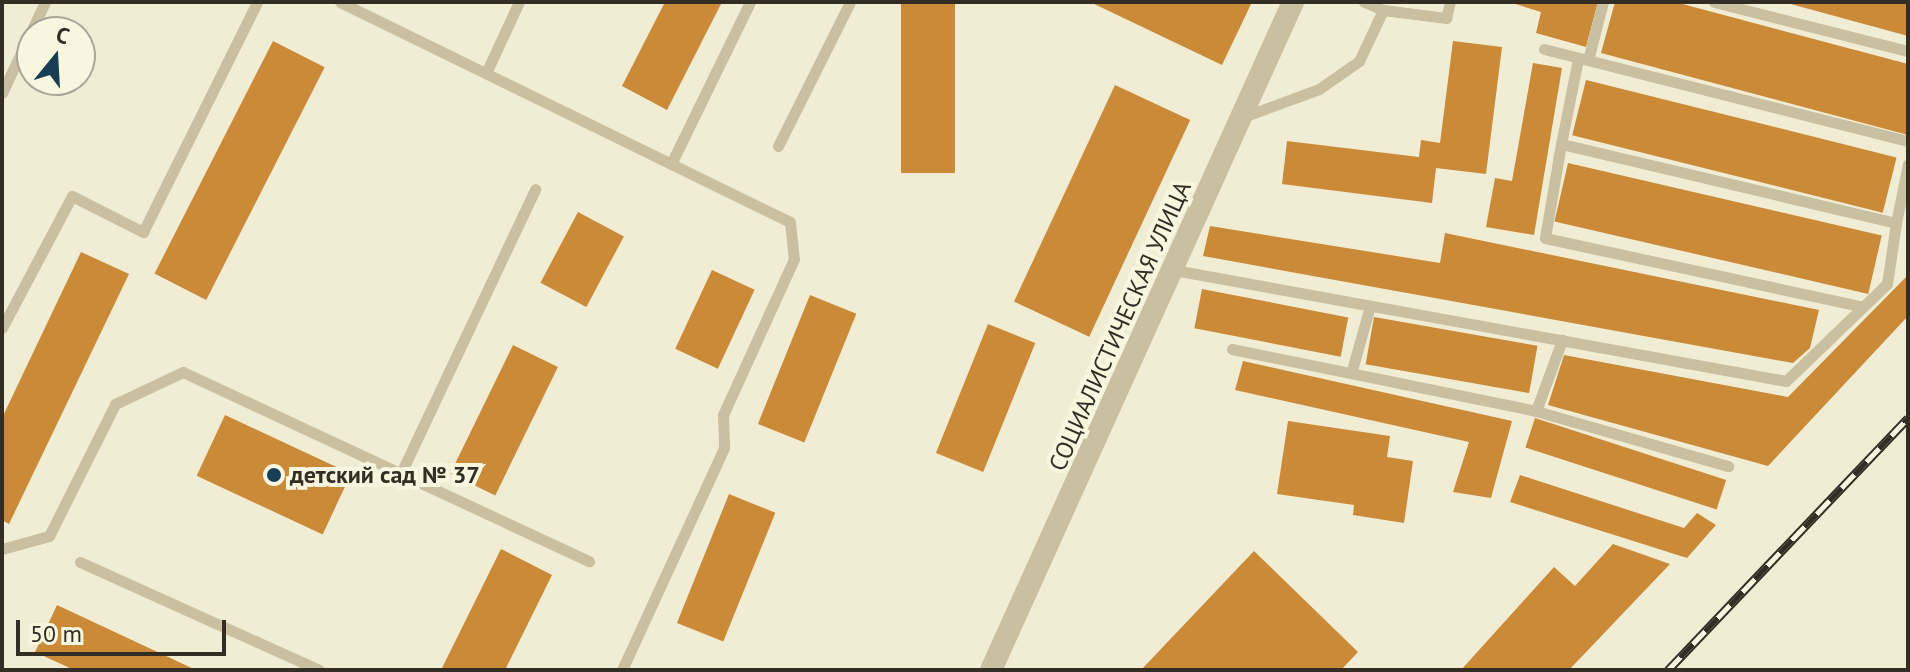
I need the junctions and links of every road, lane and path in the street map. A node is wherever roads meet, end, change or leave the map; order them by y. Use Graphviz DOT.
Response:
graph roads {
  1 [pos="45,2"];
  2 [pos="257,2"];
  3 [pos="340,2"];
  4 [pos="519,2"];
  5 [pos="750,2"];
  6 [pos="850,2"];
  7 [pos="1293,2"];
  8 [pos="1364,2"];
  9 [pos="1450,2"];
  10 [pos="1603,2"];
  11 [pos="1714,2"];
  12 [pos="1383,10"];
  13 [pos="1544,49"];
  14 [pos="1907,51"];
  15 [pos="1583,60"];
  16 [pos="486,73"];
  17 [pos="2,93"];
  18 [pos="1243,118"];
  19 [pos="1908,141"];
  20 [pos="1561,144"];
  21 [pos="778,146"];
  22 [pos="671,164"];
  23 [pos="1908,164"];
  24 [pos="535,189"];
  25 [pos="1896,223"];
  26 [pos="1174,270"];
  27 [pos="1370,306"];
  28 [pos="1863,307"];
  29 [pos="2,328"];
  30 [pos="1562,340"];
  31 [pos="1232,349"];
  32 [pos="1352,370"];
  33 [pos="1536,411"];
  34 [pos="1728,466"];
  35 [pos="401,473"];
  36 [pos="2,549"];
  37 [pos="589,561"];
  38 [pos="80,562"];
  39 [pos="319,670"];
  40 [pos="622,670"];
  41 [pos="991,670"];
  1 -- 17 [label="lane"];
  2 -- 29 [label="lane"];
  3 -- 16 [label="lane"];
  4 -- 16 [label="lane"];
  5 -- 22 [label="lane"];
  6 -- 21 [label="lane"];
  7 -- 18 [label="street, СОЦИАЛИСТИЧЕСКАЯ УЛИЦА"];
  8 -- 12 [label="lane"];
  9 -- 12 [label="lane"];
  10 -- 15 [label="lane"];
  11 -- 14 [label="lane"];
  12 -- 18 [label="lane"];
  13 -- 15 [label="lane"];
  15 -- 19 [label="lane"];
  15 -- 20 [label="lane"];
  16 -- 22 [label="lane"];
  18 -- 26 [label="street, СОЦИАЛИСТИЧЕСКАЯ УЛИЦА"];
  20 -- 25 [label="lane"];
  20 -- 28 [label="lane"];
  22 -- 40 [label="lane"];
  23 -- 25 [label="lane"];
  24 -- 35 [label="lane"];
  25 -- 28 [label="lane"];
  26 -- 27 [label="lane"];
  26 -- 41 [label="street, СОЦИАЛИСТИЧЕСКАЯ УЛИЦА"];
  27 -- 30 [label="lane"];
  27 -- 32 [label="lane"];
  28 -- 30 [label="lane"];
  30 -- 33 [label="lane"];
  31 -- 32 [label="lane"];
  32 -- 33 [label="lane"];
  33 -- 34 [label="lane"];
  35 -- 36 [label="lane"];
  35 -- 37 [label="lane"];
  38 -- 39 [label="lane"];
}
